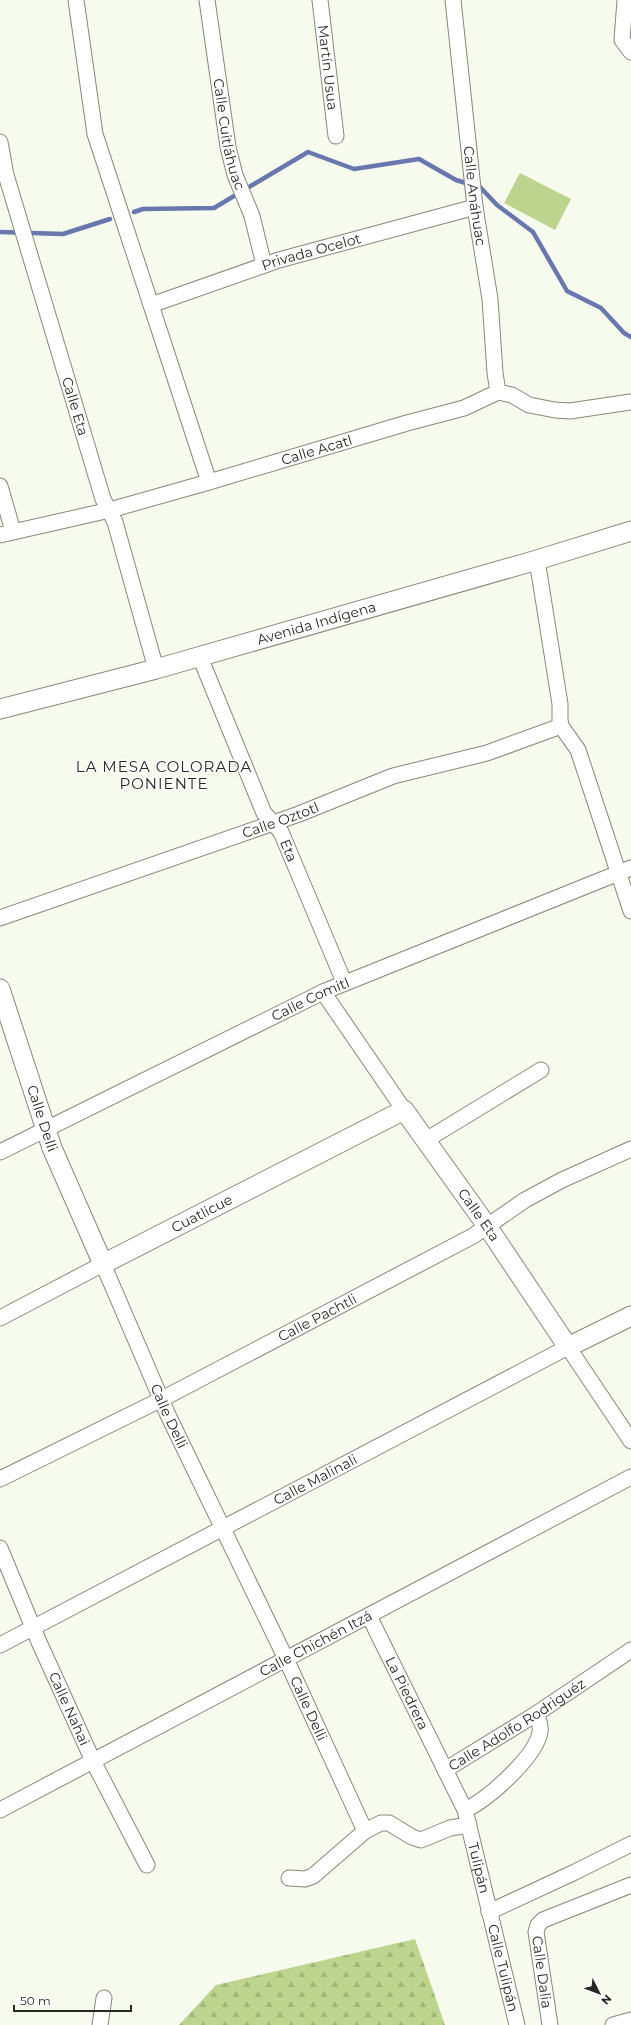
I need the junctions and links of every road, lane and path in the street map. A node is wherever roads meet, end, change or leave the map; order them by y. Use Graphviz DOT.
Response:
graph roads {
  1 [pos="76,0"];
  2 [pos="207,0"];
  3 [pos="320,0"];
  4 [pos="453,0"];
  5 [pos="626,0"];
  6 [pos="631,52"];
  7 [pos="336,136"];
  8 [pos="0,142"];
  9 [pos="475,207"];
  10 [pos="264,265"];
  11 [pos="151,305"];
  12 [pos="498,392"];
  13 [pos="631,402"];
  14 [pos="210,482"];
  15 [pos="0,486"];
  16 [pos="110,510"];
  17 [pos="631,531"];
  18 [pos="7,533"];
  19 [pos="537,560"];
  20 [pos="200,656"];
  21 [pos="156,669"];
  22 [pos="0,709"];
  23 [pos="561,726"];
  24 [pos="273,822"];
  25 [pos="625,870"];
  26 [pos="631,911"];
  27 [pos="0,918"];
  28 [pos="344,982"];
  29 [pos="0,989"];
  30 [pos="323,992"];
  31 [pos="541,1070"];
  32 [pos="404,1110"];
  33 [pos="45,1129"];
  34 [pos="426,1140"];
  35 [pos="631,1149"];
  36 [pos="0,1152"];
  37 [pos="487,1226"];
  38 [pos="103,1264"];
  39 [pos="631,1316"];
  40 [pos="0,1318"];
  41 [pos="568,1347"];
  42 [pos="162,1399"];
  43 [pos="631,1441"];
  44 [pos="631,1476"];
  45 [pos="0,1479"];
  46 [pos="222,1529"];
  47 [pos="0,1548"];
  48 [pos="368,1616"];
  49 [pos="34,1628"];
  50 [pos="0,1645"];
  51 [pos="631,1650"];
  52 [pos="286,1660"];
  53 [pos="536,1714"];
  54 [pos="93,1761"];
  55 [pos="445,1770"];
  56 [pos="0,1810"];
  57 [pos="465,1810"];
  58 [pos="469,1825"];
  59 [pos="365,1832"];
  60 [pos="631,1844"];
  61 [pos="147,1865"];
  62 [pos="289,1878"];
  63 [pos="631,1885"];
  64 [pos="489,1912"];
  65 [pos="104,1998"];
  66 [pos="631,2020"];
  67 [pos="100,2025"];
  68 [pos="517,2025"];
  69 [pos="550,2025"];
  70 [pos="613,2025"];
  1 -- 11 [label="street"];
  2 -- 10 [label="street, Calle Cuitláhuac"];
  3 -- 7 [label="street, Martín Usua"];
  4 -- 9 [label="street, Calle Anáhuac"];
  5 -- 6 [label="street"];
  8 -- 16 [label="street, Calle Eta"];
  9 -- 10 [label="street, Privada Ocelot"];
  9 -- 12 [label="street, Calle Anáhuac"];
  10 -- 11 [label="street, Privada Ocelot"];
  11 -- 14 [label="street"];
  12 -- 13 [label="street"];
  12 -- 14 [label="street, Calle Acatl"];
  14 -- 16 [label="street, Calle Acatl"];
  15 -- 18 [label="street"];
  16 -- 18 [label="street, Calle Acatl"];
  16 -- 21 [label="street, Calle Eta"];
  17 -- 19 [label="street, Avenida Indígena"];
  19 -- 20 [label="street, Avenida Indígena"];
  19 -- 23 [label="street"];
  20 -- 21 [label="street, Avenida Indígena"];
  20 -- 24 [label="street, Eta"];
  21 -- 22 [label="street, Avenida Indígena"];
  23 -- 24 [label="street, Calle Oztotl"];
  23 -- 25 [label="street"];
  24 -- 27 [label="street, Calle Oztotl"];
  24 -- 28 [label="street, Eta"];
  25 -- 26 [label="street"];
  25 -- 28 [label="street, Calle Comitl"];
  28 -- 30 [label="street, Calle Comitl"];
  29 -- 33 [label="street, Calle Delli"];
  30 -- 32 [label="street, Calle Eta"];
  30 -- 33 [label="street, Calle Comitl"];
  31 -- 34 [label="street"];
  32 -- 34 [label="street, Calle Eta"];
  32 -- 38 [label="street, Cuatlicue"];
  33 -- 36 [label="street, Calle Comitl"];
  33 -- 38 [label="street, Calle Delli"];
  34 -- 37 [label="street, Calle Eta"];
  35 -- 37 [label="street, Calle Pachtli"];
  37 -- 41 [label="street, Calle Eta"];
  37 -- 42 [label="street, Calle Pachtli"];
  38 -- 40 [label="street, Cuatlicue"];
  38 -- 42 [label="street, Calle Delli"];
  39 -- 41 [label="street, Calle Malinali"];
  41 -- 43 [label="street, Calle Eta"];
  41 -- 46 [label="street, Calle Malinali"];
  42 -- 45 [label="street, Calle Pachtli"];
  42 -- 46 [label="street, Calle Delli"];
  44 -- 48 [label="street, Calle Chichén Itzá"];
  46 -- 49 [label="street, Calle Malinali"];
  46 -- 52 [label="street, Calle Delli"];
  47 -- 49 [label="street, Calle Nahai"];
  48 -- 52 [label="street, Calle Chichén Itzá"];
  48 -- 55 [label="street, La Piedrera"];
  49 -- 50 [label="street, Calle Malinali"];
  49 -- 54 [label="street, Calle Nahai"];
  51 -- 53 [label="street, Calle Adolfo Rodriguéz"];
  52 -- 54 [label="street, Calle Chichén Itzá"];
  52 -- 59 [label="street, Calle Delli"];
  53 -- 55 [label="street, Calle Adolfo Rodriguéz"];
  53 -- 57 [label="street"];
  54 -- 56 [label="street, Calle Chichén Itzá"];
  54 -- 61 [label="street, Calle Nahai"];
  55 -- 57 [label="street, Calle Adolfo Rodriguéz"];
  57 -- 58 [label="street, Calle Adolfo Rodriguéz"];
  58 -- 59 [label="street"];
  58 -- 64 [label="street, Tulipán"];
  59 -- 62 [label="street"];
  60 -- 64 [label="street"];
  63 -- 69 [label="street, Calle Dalia"];
  64 -- 68 [label="street, Calle Tulipán"];
  65 -- 67 [label="street"];
  66 -- 70 [label="street"];
}
